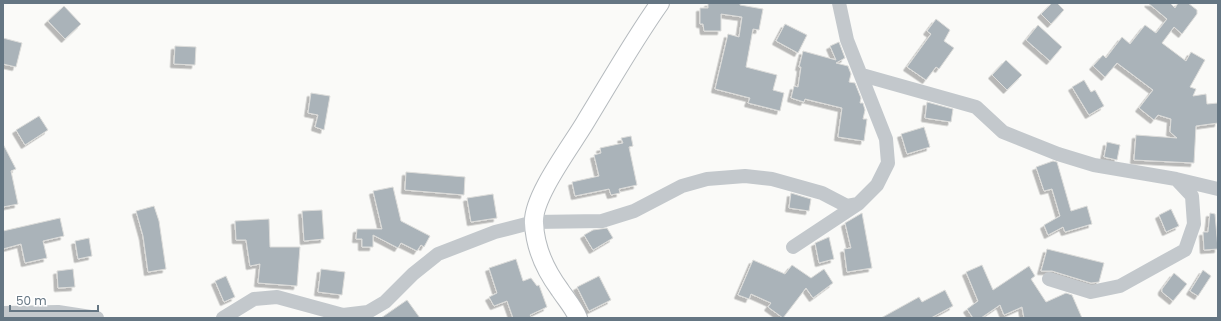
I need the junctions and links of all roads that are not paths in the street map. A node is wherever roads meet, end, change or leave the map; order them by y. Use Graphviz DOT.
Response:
graph roads {
  1 [pos="660,3"];
  2 [pos="839,3"];
  3 [pos="862,75"];
  4 [pos="1176,179"];
  5 [pos="1218,189"];
  6 [pos="858,204"];
  7 [pos="534,222"];
  8 [pos="792,247"];
  9 [pos="1049,279"];
  10 [pos="3,314"];
  11 [pos="367,315"];
  12 [pos="97,318"];
  13 [pos="222,318"];
  14 [pos="578,318"];
  1 -- 7 [label="main road"];
  2 -- 3 [label="street"];
  3 -- 4 [label="street"];
  3 -- 6 [label="street"];
  4 -- 5 [label="street"];
  4 -- 9 [label="street"];
  6 -- 7 [label="street"];
  6 -- 8 [label="street"];
  7 -- 11 [label="street"];
  7 -- 14 [label="main road"];
  10 -- 12 [label="street"];
  11 -- 13 [label="street"];
}
